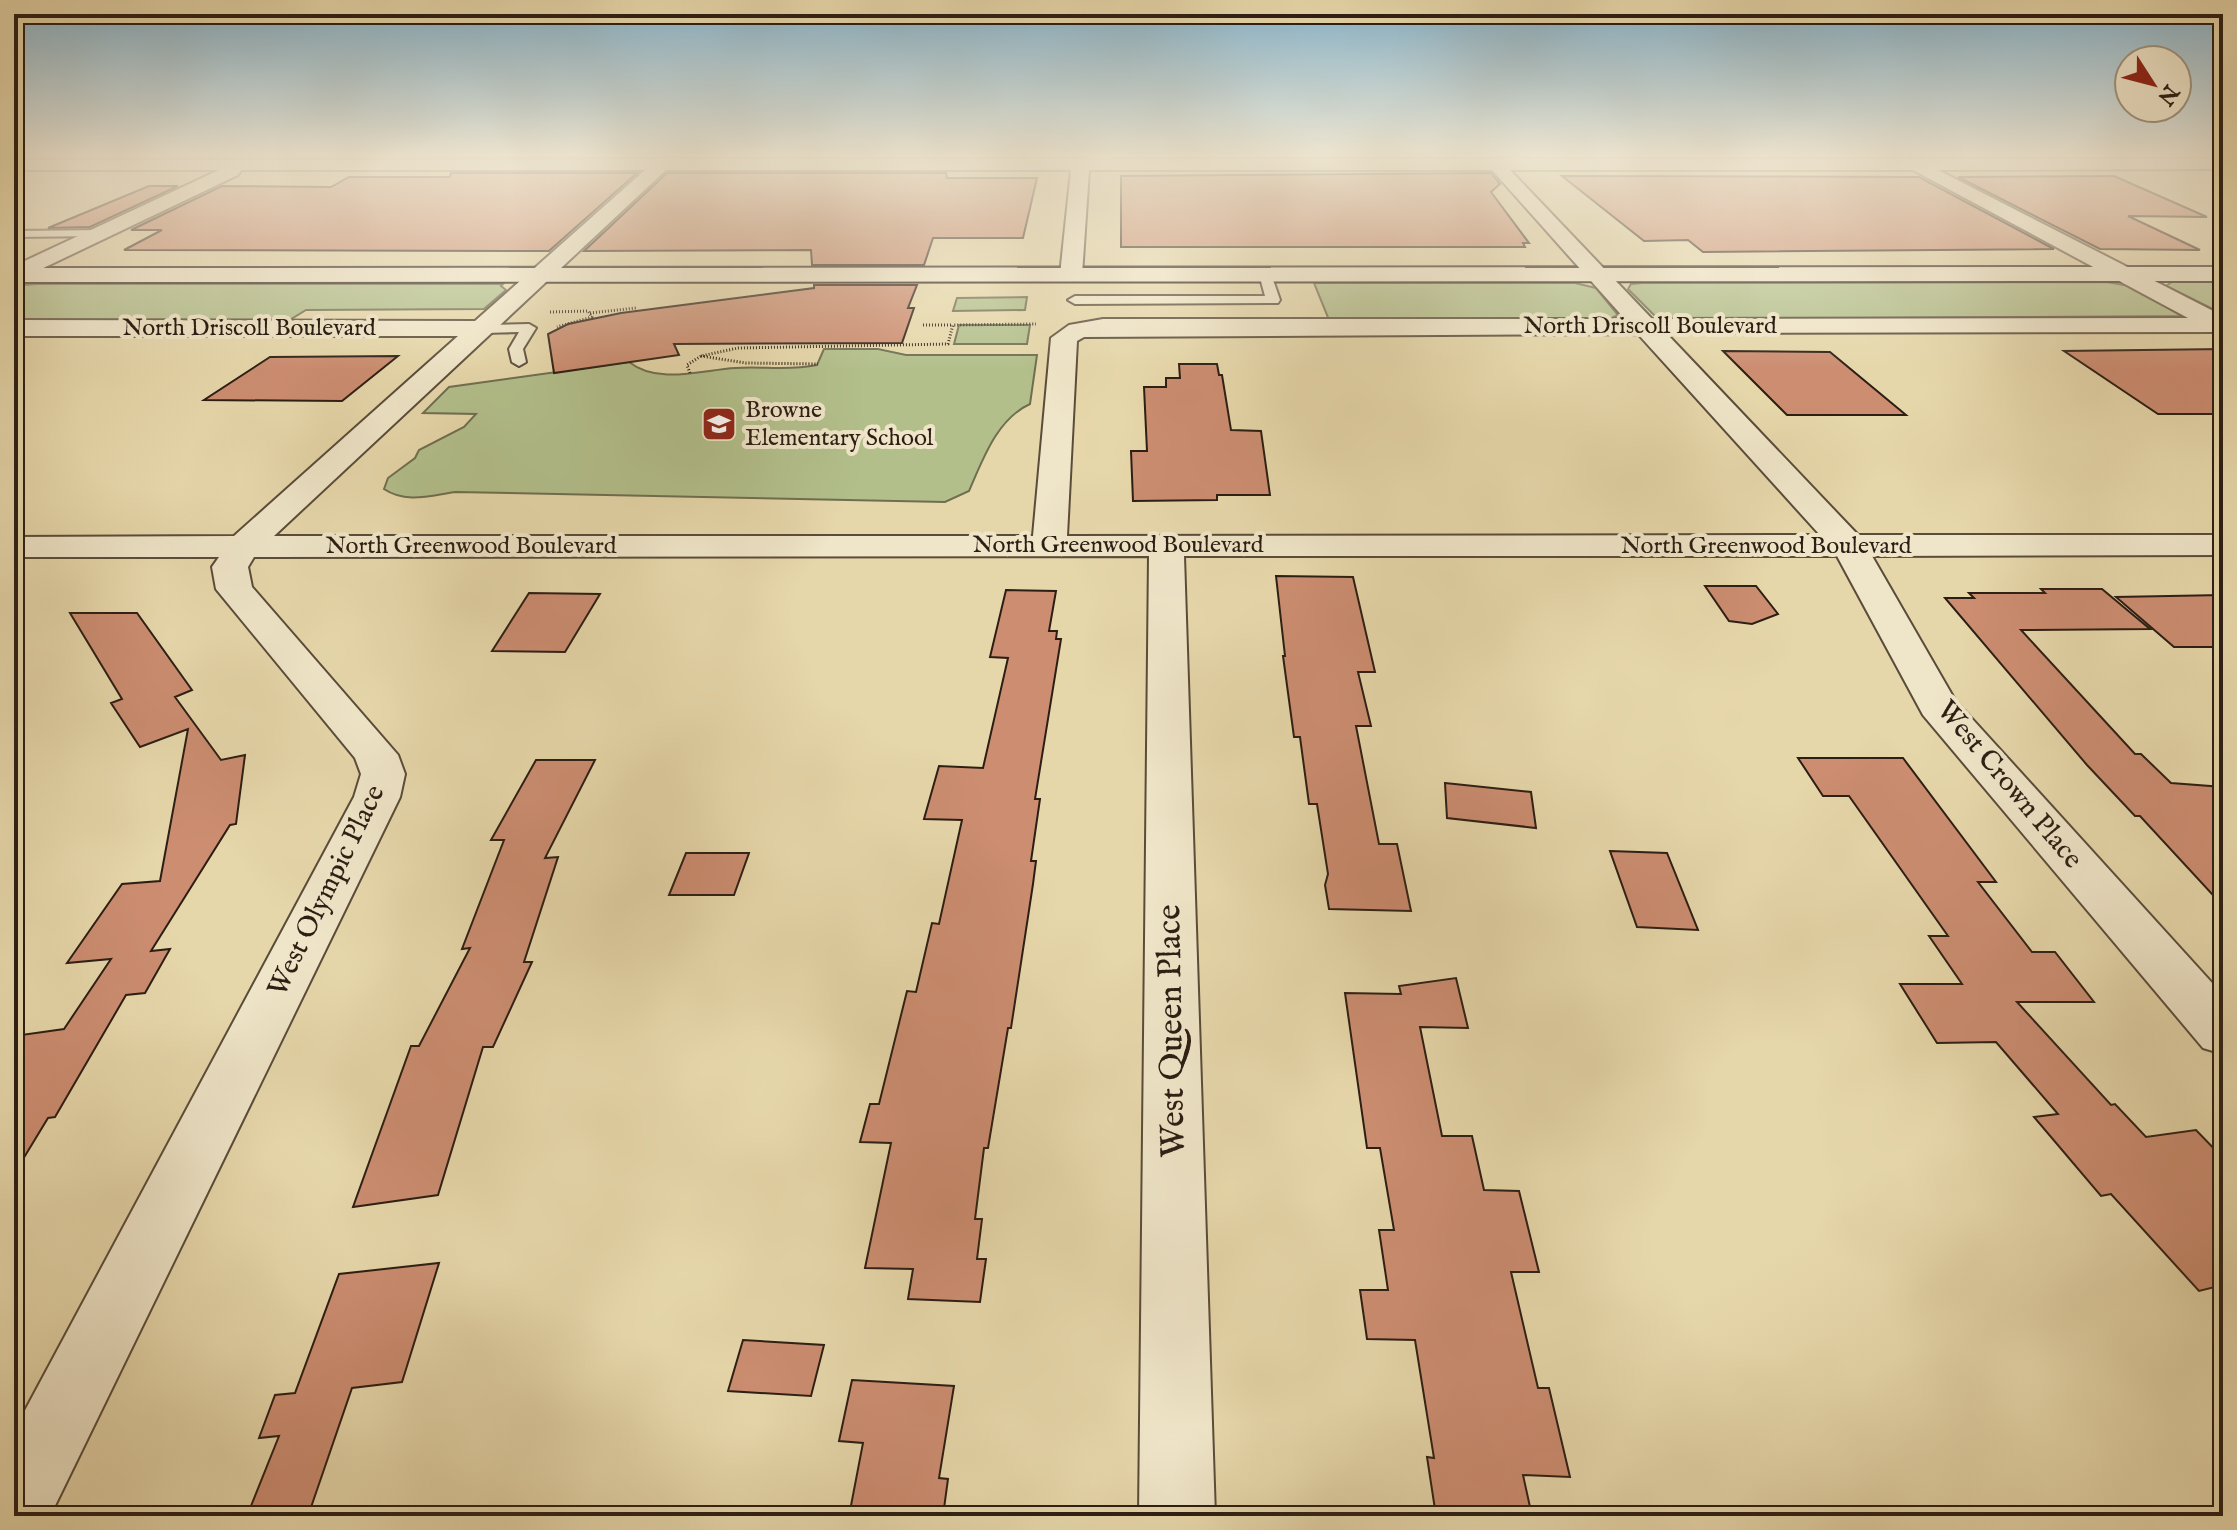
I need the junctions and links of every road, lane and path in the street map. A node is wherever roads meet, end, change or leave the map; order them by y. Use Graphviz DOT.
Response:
graph roads {
  1 [pos="114,227"];
  2 [pos="615,227"];
  3 [pos="1075,227"];
  4 [pos="1553,227"];
  5 [pos="2041,227"];
  6 [pos="102,233"];
  7 [pos="14,234"];
  8 [pos="2123,273"];
  9 [pos="1265,274"];
  10 [pos="1596,274"];
  11 [pos="2223,274"];
  12 [pos="14,275"];
  13 [pos="1071,275"];
  14 [pos="549,294"];
  15 [pos="1075,300"];
  16 [pos="575,321"];
  17 [pos="1044,324"];
  18 [pos="923,325"];
  19 [pos="953,325"];
  20 [pos="2222,325"];
  21 [pos="1646,326"];
  22 [pos="14,328"];
  23 [pos="485,329"];
  24 [pos="701,356"];
  25 [pos="519,362"];
  26 [pos="818,364"];
  27 [pos="690,373"];
  28 [pos="1049,545"];
  29 [pos="2223,545"];
  30 [pos="1166,546"];
  31 [pos="1849,546"];
  32 [pos="14,547"];
  33 [pos="243,547"];
  34 [pos="2223,1032"];
  35 [pos="14,1508"];
  36 [pos="1177,1516"];
  1 -- 6 [label="street"];
  2 -- 14 [label="street"];
  3 -- 13 [label="street"];
  4 -- 10 [label="street, West Crown Place"];
  5 -- 8 [label="street"];
  6 -- 7 [label="lane"];
  6 -- 12 [label="street"];
  8 -- 10 [label="street, North Driscoll Boulevard"];
  8 -- 11 [label="street, North Driscoll Boulevard"];
  8 -- 20 [label="street"];
  9 -- 10 [label="street, North Driscoll Boulevard"];
  9 -- 13 [label="street, North Driscoll Boulevard"];
  9 -- 15 [label="lane"];
  10 -- 21 [label="street, West Crown Place"];
  12 -- 14 [label="street, North Driscoll Boulevard"];
  13 -- 14 [label="street, North Driscoll Boulevard"];
  14 -- 16 [label="path"];
  14 -- 23 [label="street"];
  17 -- 19 [label="path"];
  18 -- 19 [label="path"];
  19 -- 24 [label="path"];
  20 -- 21 [label="street, North Driscoll Boulevard"];
  21 -- 28 [label="street, North Driscoll Boulevard"];
  21 -- 31 [label="street, West Crown Place"];
  22 -- 23 [label="street, North Driscoll Boulevard"];
  23 -- 25 [label="lane"];
  23 -- 33 [label="street"];
  24 -- 26 [label="path"];
  24 -- 27 [label="path"];
  28 -- 30 [label="street, North Greenwood Boulevard"];
  28 -- 33 [label="street, North Greenwood Boulevard"];
  29 -- 31 [label="street, North Greenwood Boulevard"];
  30 -- 31 [label="street, North Greenwood Boulevard"];
  30 -- 36 [label="street, West Queen Place"];
  31 -- 34 [label="street, West Crown Place"];
  32 -- 33 [label="street, North Greenwood Boulevard"];
  33 -- 35 [label="street, West Olympic Place"];
}
